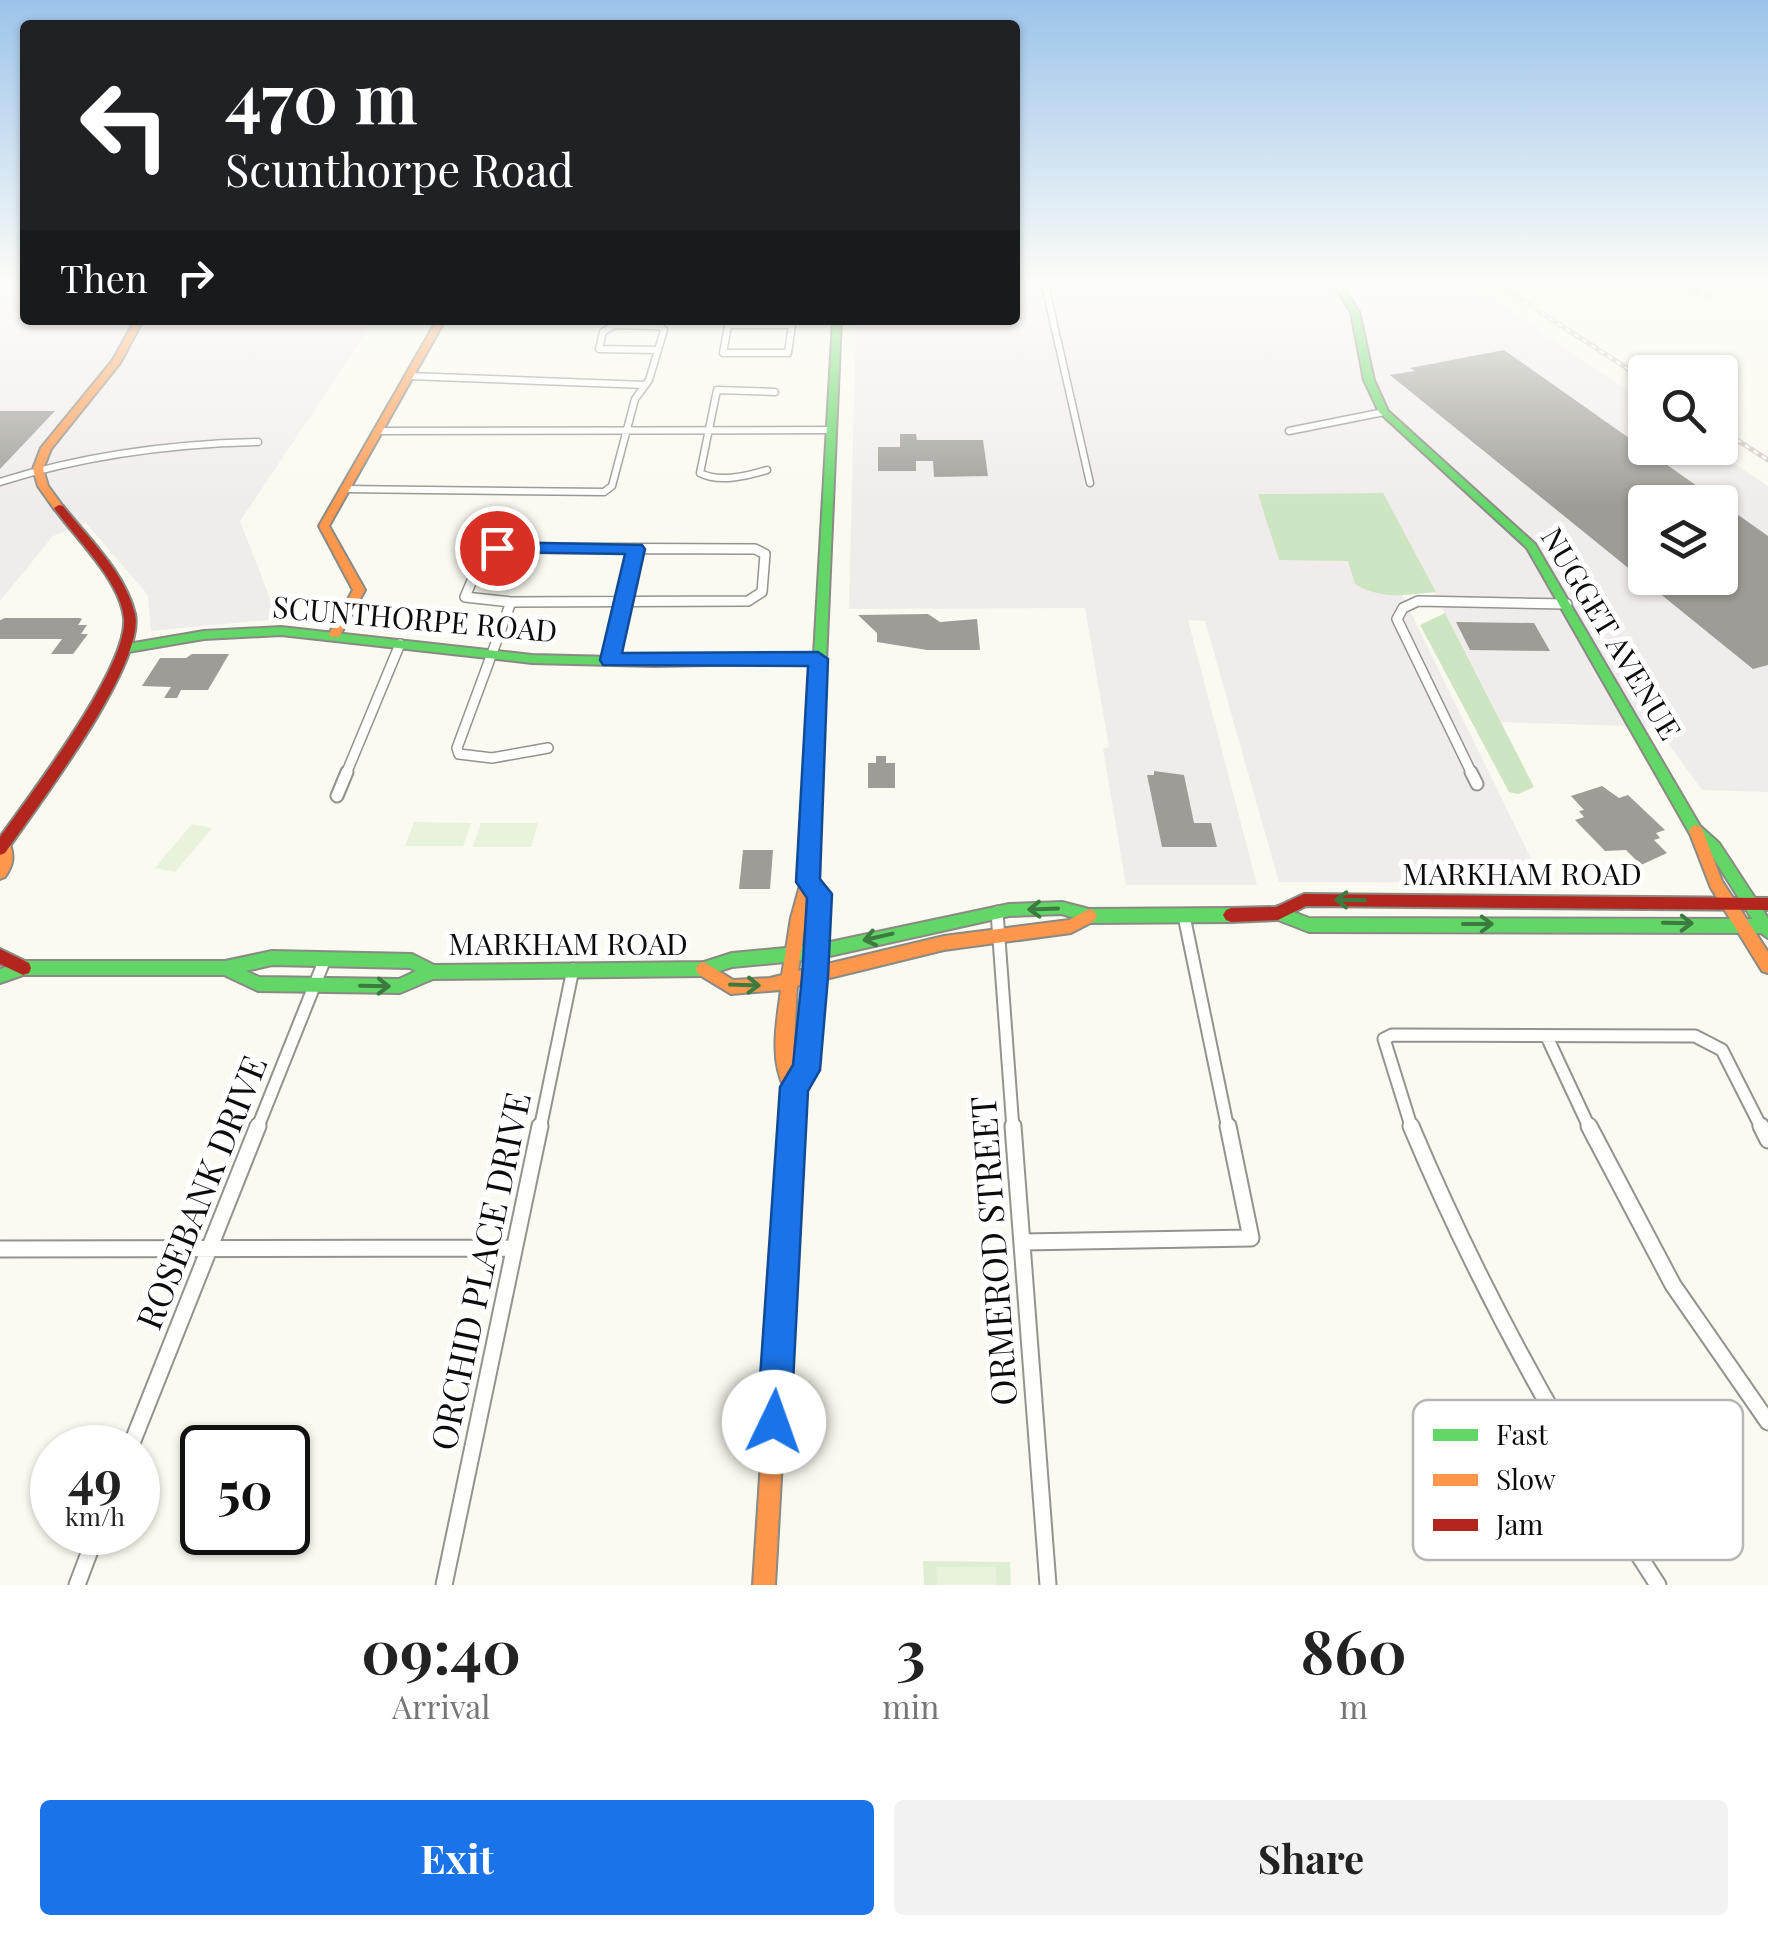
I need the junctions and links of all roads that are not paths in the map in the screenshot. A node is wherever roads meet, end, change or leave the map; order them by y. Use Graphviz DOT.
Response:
graph roads {
  1 [pos="121,359"];
  2 [pos="419,359"];
  3 [pos="654,359"];
  4 [pos="836,359"];
  5 [pos="1062,359"];
  6 [pos="1364,359"];
  7 [pos="409,376"];
  8 [pos="644,385"];
  9 [pos="775,392"];
  10 [pos="1384,412"];
  11 [pos="626,430"];
  12 [pos="710,430"];
  13 [pos="833,430"];
  14 [pos="377,431"];
  15 [pos="1290,431"];
  16 [pos="258,442"];
  17 [pos="38,469"];
  18 [pos="767,470"];
  19 [pos="0,482"];
  20 [pos="1090,482"];
  21 [pos="344,490"];
  22 [pos="636,549"];
  23 [pos="623,601"];
  24 [pos="510,602"];
  25 [pos="1568,604"];
  26 [pos="335,634"];
  27 [pos="400,644"];
  28 [pos="128,648"];
  29 [pos="489,656"];
  30 [pos="818,659"];
  31 [pos="610,660"];
  32 [pos="548,748"];
  33 [pos="1477,784"];
  34 [pos="337,796"];
  35 [pos="1696,830"];
  36 [pos="2,847"];
  37 [pos="0,872"];
  38 [pos="808,882"];
  39 [pos="1728,902"];
  40 [pos="1750,902"];
  41 [pos="1768,904"];
  42 [pos="997,912"];
  43 [pos="1278,913"];
  44 [pos="1090,916"];
  45 [pos="1184,916"];
  46 [pos="1742,925"];
  47 [pos="1767,928"];
  48 [pos="1000,933"];
  49 [pos="816,952"];
  50 [pos="0,956"];
  51 [pos="792,956"];
  52 [pos="325,958"];
  53 [pos="1768,966"];
  54 [pos="23,968"];
  55 [pos="225,968"];
  56 [pos="574,969"];
  57 [pos="704,969"];
  58 [pos="432,972"];
  59 [pos="0,976"];
  60 [pos="815,977"];
  61 [pos="790,982"];
  62 [pos="315,984"];
  63 [pos="1547,1037"];
  64 [pos="794,1087"];
  65 [pos="1768,1140"];
  66 [pos="1023,1242"];
  67 [pos="210,1248"];
  68 [pos="513,1248"];
  69 [pos="0,1249"];
  70 [pos="1543,1400"];
  71 [pos="1768,1422"];
  72 [pos="139,1425"];
  73 [pos="89,1555"];
  74 [pos="1642,1560"];
  75 [pos="78,1585"];
  76 [pos="444,1585"];
  77 [pos="764,1585"];
  78 [pos="1048,1585"];
  79 [pos="1658,1585"];
  1 -- 17 [label="main road"];
  2 -- 7 [label="main road"];
  3 -- 8 [label="street"];
  4 -- 13 [label="main road"];
  5 -- 20 [label="street"];
  6 -- 10 [label="main road, NUGGET AVENUE"];
  7 -- 8 [label="street"];
  7 -- 14 [label="main road"];
  8 -- 11 [label="street"];
  9 -- 12 [label="street"];
  10 -- 15 [label="street"];
  10 -- 25 [label="main road, NUGGET AVENUE"];
  11 -- 12 [label="street"];
  11 -- 14 [label="street"];
  11 -- 21 [label="street"];
  12 -- 13 [label="street"];
  12 -- 18 [label="street"];
  13 -- 30 [label="main road"];
  14 -- 21 [label="main road"];
  16 -- 17 [label="street"];
  17 -- 19 [label="street"];
  17 -- 28 [label="main road"];
  21 -- 26 [label="main road"];
  22 -- 23 [label="street"];
  22 -- 23 [label="street"];
  22 -- 24 [label="street"];
  23 -- 24 [label="street"];
  23 -- 31 [label="street"];
  24 -- 29 [label="street"];
  25 -- 33 [label="street"];
  25 -- 35 [label="main road, NUGGET AVENUE"];
  26 -- 27 [label="main road, SCUNTHORPE ROAD"];
  26 -- 28 [label="main road, SCUNTHORPE ROAD"];
  27 -- 29 [label="main road, SCUNTHORPE ROAD"];
  27 -- 34 [label="street"];
  28 -- 36 [label="main road"];
  29 -- 31 [label="main road, SCUNTHORPE ROAD"];
  29 -- 32 [label="street"];
  30 -- 31 [label="main road, SCUNTHORPE ROAD"];
  30 -- 38 [label="main road"];
  35 -- 39 [label="main road, NUGGET AVENUE"];
  35 -- 40 [label="main road, NUGGET AVENUE"];
  36 -- 37 [label="main road"];
  38 -- 49 [label="main road"];
  38 -- 51 [label="main road"];
  39 -- 40 [label="main road, MARKHAM ROAD"];
  39 -- 43 [label="main road, MARKHAM ROAD, one-way"];
  39 -- 46 [label="main road, NUGGET AVENUE"];
  40 -- 41 [label="main road, MARKHAM ROAD"];
  40 -- 47 [label="main road, NUGGET AVENUE"];
  44 -- 42 [label="main road, MARKHAM ROAD, one-way"];
  42 -- 48 [label="street, ORMEROD STREET"];
  42 -- 49 [label="main road, MARKHAM ROAD, one-way"];
  43 -- 45 [label="main road, MARKHAM ROAD"];
  43 -- 46 [label="main road, MARKHAM ROAD, one-way"];
  44 -- 45 [label="main road, MARKHAM ROAD"];
  44 -- 48 [label="main road, MARKHAM ROAD"];
  45 -- 66 [label="street"];
  46 -- 47 [label="main road, MARKHAM ROAD"];
  46 -- 53 [label="main road, NUGGET AVENUE"];
  48 -- 60 [label="main road, MARKHAM ROAD"];
  48 -- 66 [label="street, ORMEROD STREET"];
  49 -- 51 [label="main road, MARKHAM ROAD"];
  49 -- 60 [label="main road"];
  50 -- 54 [label="main road, MARKHAM ROAD"];
  51 -- 57 [label="main road, MARKHAM ROAD"];
  51 -- 61 [label="main road"];
  52 -- 55 [label="main road, MARKHAM ROAD"];
  52 -- 58 [label="main road, MARKHAM ROAD"];
  52 -- 62 [label="street, ROSEBANK DRIVE"];
  54 -- 55 [label="main road, MARKHAM ROAD"];
  54 -- 59 [label="main road, MARKHAM ROAD"];
  55 -- 62 [label="main road, MARKHAM ROAD"];
  56 -- 57 [label="main road, MARKHAM ROAD"];
  56 -- 58 [label="main road, MARKHAM ROAD"];
  56 -- 68 [label="street, ORCHID PLACE DRIVE"];
  57 -- 61 [label="main road, MARKHAM ROAD, one-way"];
  62 -- 58 [label="main road, MARKHAM ROAD, one-way"];
  60 -- 61 [label="main road, MARKHAM ROAD"];
  60 -- 64 [label="main road"];
  61 -- 64 [label="main road"];
  62 -- 67 [label="street, ROSEBANK DRIVE"];
  63 -- 65 [label="street"];
  63 -- 70 [label="street"];
  63 -- 71 [label="street"];
  64 -- 77 [label="main road"];
  66 -- 78 [label="street, ORMEROD STREET"];
  67 -- 68 [label="street"];
  67 -- 69 [label="street"];
  67 -- 72 [label="street, ROSEBANK DRIVE"];
  68 -- 76 [label="street, ORCHID PLACE DRIVE"];
  73 -- 75 [label="street"];
  74 -- 79 [label="street"];
}
